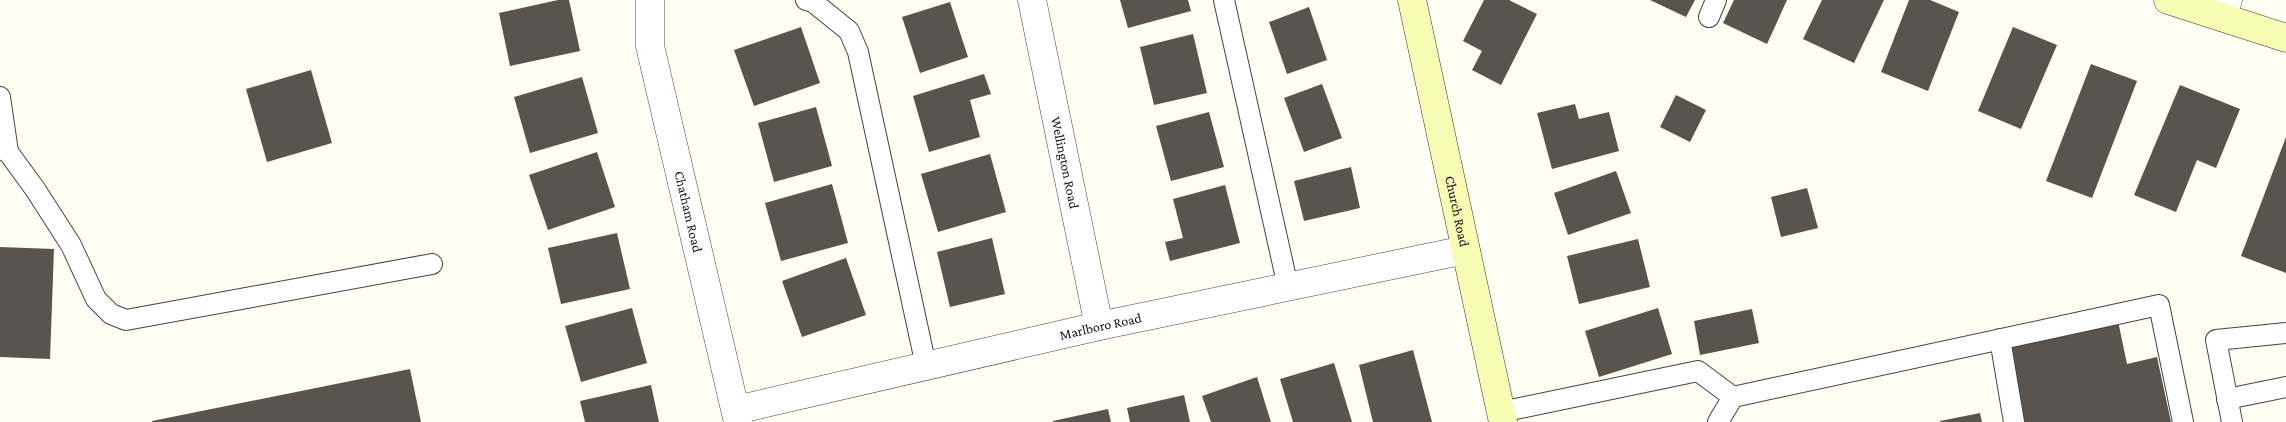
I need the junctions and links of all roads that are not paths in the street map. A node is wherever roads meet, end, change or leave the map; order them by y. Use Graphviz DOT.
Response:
graph roads {
  1 [pos="650,0"];
  2 [pos="806,0"];
  3 [pos="1032,0"];
  4 [pos="1224,0"];
  5 [pos="1412,0"];
  6 [pos="2168,0"];
  7 [pos="2225,8"];
  8 [pos="2286,38"];
  9 [pos="0,97"];
  10 [pos="4,151"];
  11 [pos="1465,250"];
  12 [pos="432,264"];
  13 [pos="1288,287"];
  14 [pos="1099,326"];
  15 [pos="2286,333"];
  16 [pos="2000,339"];
  17 [pos="926,366"];
  18 [pos="2286,387"];
  19 [pos="1733,397"];
  20 [pos="2227,398"];
  21 [pos="737,416"];
  22 [pos="1502,417"];
  23 [pos="1718,422"];
  24 [pos="2014,422"];
  25 [pos="2183,422"];
  26 [pos="2232,422"];
  1 -- 21 [label="street, Chatham Road"];
  2 -- 17 [label="lane"];
  3 -- 14 [label="street, Wellington Road"];
  4 -- 13 [label="lane"];
  5 -- 11 [label="street, Church Road"];
  6 -- 7 [label="street"];
  7 -- 8 [label="street"];
  9 -- 10 [label="lane"];
  10 -- 12 [label="lane"];
  11 -- 13 [label="street, Marlboro Road"];
  11 -- 22 [label="street, Church Road"];
  13 -- 14 [label="street, Marlboro Road"];
  14 -- 17 [label="street, Marlboro Road"];
  15 -- 20 [label="lane"];
  16 -- 19 [label="lane"];
  16 -- 24 [label="lane"];
  16 -- 25 [label="lane"];
  17 -- 21 [label="street, Marlboro Road"];
  18 -- 20 [label="lane"];
  19 -- 22 [label="lane"];
  19 -- 23 [label="lane"];
  20 -- 26 [label="lane"];
}
